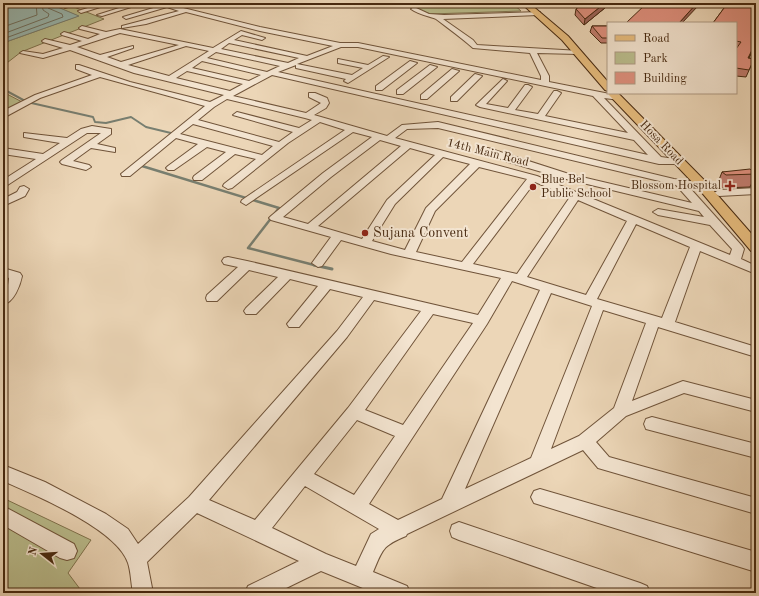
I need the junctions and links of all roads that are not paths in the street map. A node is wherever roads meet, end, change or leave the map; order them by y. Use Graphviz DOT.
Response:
graph roads {
  1 [pos="75,3"];
  2 [pos="111,3"];
  3 [pos="141,3"];
  4 [pos="156,3"];
  5 [pos="525,3"];
  6 [pos="532,3"];
  7 [pos="65,6"];
  8 [pos="165,6"];
  9 [pos="92,8"];
  10 [pos="414,9"];
  11 [pos="81,11"];
  12 [pos="184,11"];
  13 [pos="538,14"];
  14 [pos="100,15"];
  15 [pos="444,16"];
  16 [pos="126,18"];
  17 [pos="82,28"];
  18 [pos="116,28"];
  19 [pos="64,34"];
  20 [pos="108,34"];
  21 [pos="268,39"];
  22 [pos="45,41"];
  23 [pos="89,41"];
  24 [pos="227,41"];
  25 [pos="185,45"];
  26 [pos="340,45"];
  27 [pos="131,47"];
  28 [pos="71,48"];
  29 [pos="213,50"];
  30 [pos="356,51"];
  31 [pos="532,51"];
  32 [pos="578,52"];
  33 [pos="23,53"];
  34 [pos="101,57"];
  35 [pos="385,57"];
  36 [pos="308,58"];
  37 [pos="201,59"];
  38 [pos="340,61"];
  39 [pos="413,63"];
  40 [pos="288,65"];
  41 [pos="122,66"];
  42 [pos="299,66"];
  43 [pos="79,67"];
  44 [pos="368,67"];
  45 [pos="433,67"];
  46 [pos="186,69"];
  47 [pos="456,71"];
  48 [pos="269,73"];
  49 [pos="99,75"];
  50 [pos="607,75"];
  51 [pos="478,76"];
  52 [pos="170,79"];
  53 [pos="502,81"];
  54 [pos="249,83"];
  55 [pos="546,84"];
  56 [pos="528,87"];
  57 [pos="607,87"];
  58 [pos="379,88"];
  59 [pos="400,92"];
  60 [pos="557,93"];
  61 [pos="312,95"];
  62 [pos="229,96"];
  63 [pos="424,97"];
  64 [pos="619,97"];
  65 [pos="601,98"];
  66 [pos="454,99"];
  67 [pos="211,106"];
  68 [pos="510,111"];
  69 [pos="237,115"];
  70 [pos="307,116"];
  71 [pos="540,117"];
  72 [pos="319,119"];
  73 [pos="4,120"];
  74 [pos="192,121"];
  75 [pos="648,124"];
  76 [pos="350,130"];
  77 [pos="300,131"];
  78 [pos="27,135"];
  79 [pos="180,137"];
  80 [pos="382,138"];
  81 [pos="639,138"];
  82 [pos="68,141"];
  83 [pos="581,143"];
  84 [pos="205,144"];
  85 [pos="89,145"];
  86 [pos="281,145"];
  87 [pos="408,146"];
  88 [pos="514,147"];
  89 [pos="112,150"];
  90 [pos="486,150"];
  91 [pos="3,151"];
  92 [pos="233,151"];
  93 [pos="441,154"];
  94 [pos="44,157"];
  95 [pos="506,157"];
  96 [pos="262,158"];
  97 [pos="572,158"];
  98 [pos="658,160"];
  99 [pos="679,162"];
  100 [pos="476,164"];
  101 [pos="86,167"];
  102 [pos="170,168"];
  103 [pos="3,173"];
  104 [pos="126,174"];
  105 [pos="562,175"];
  106 [pos="17,176"];
  107 [pos="198,178"];
  108 [pos="533,178"];
  109 [pos="679,183"];
  110 [pos="3,185"];
  111 [pos="228,186"];
  112 [pos="702,186"];
  113 [pos="24,190"];
  114 [pos="756,191"];
  115 [pos="719,193"];
  116 [pos="576,195"];
  117 [pos="246,202"];
  118 [pos="3,203"];
  119 [pos="703,209"];
  120 [pos="658,212"];
  121 [pos="633,219"];
  122 [pos="715,222"];
  123 [pos="309,228"];
  124 [pos="756,232"];
  125 [pos="338,235"];
  126 [pos="366,242"];
  127 [pos="696,246"];
  128 [pos="756,248"];
  129 [pos="408,254"];
  130 [pos="228,260"];
  131 [pos="734,262"];
  132 [pos="318,263"];
  133 [pos="247,265"];
  134 [pos="465,266"];
  135 [pos="756,270"];
  136 [pos="3,272"];
  137 [pos="287,275"];
  138 [pos="514,278"];
  139 [pos="327,284"];
  140 [pos="547,288"];
  141 [pos="371,295"];
  142 [pos="212,298"];
  143 [pos="3,302"];
  144 [pos="594,302"];
  145 [pos="430,309"];
  146 [pos="251,311"];
  147 [pos="482,321"];
  148 [pos="661,322"];
  149 [pos="294,324"];
  150 [pos="756,352"];
  151 [pos="756,406"];
  152 [pos="354,412"];
  153 [pos="620,412"];
  154 [pos="652,424"];
  155 [pos="405,433"];
  156 [pos="585,441"];
  157 [pos="756,451"];
  158 [pos="537,464"];
  159 [pos="3,473"];
  160 [pos="302,476"];
  161 [pos="540,497"];
  162 [pos="195,503"];
  163 [pos="449,504"];
  164 [pos="357,506"];
  165 [pos="756,506"];
  166 [pos="3,515"];
  167 [pos="258,530"];
  168 [pos="399,530"];
  169 [pos="459,531"];
  170 [pos="67,551"];
  171 [pos="137,559"];
  172 [pos="320,561"];
  173 [pos="756,562"];
  174 [pos="361,578"];
  175 [pos="143,593"];
  176 [pos="255,593"];
  177 [pos="400,593"];
  178 [pos="640,593"];
  1 -- 7 [label="street"];
  1 -- 9 [label="street"];
  2 -- 9 [label="street"];
  3 -- 14 [label="street"];
  4 -- 8 [label="street"];
  5 -- 13 [label="main road"];
  6 -- 50 [label="main road"];
  8 -- 12 [label="street"];
  8 -- 16 [label="street"];
  9 -- 11 [label="street"];
  10 -- 15 [label="street"];
  12 -- 18 [label="street"];
  12 -- 26 [label="street"];
  13 -- 15 [label="street"];
  13 -- 32 [label="main road"];
  15 -- 31 [label="street"];
  17 -- 20 [label="street"];
  18 -- 20 [label="street"];
  18 -- 25 [label="street"];
  19 -- 23 [label="street"];
  20 -- 23 [label="street"];
  21 -- 24 [label="street"];
  22 -- 28 [label="street, 14th Main Road"];
  23 -- 28 [label="street"];
  24 -- 29 [label="street"];
  24 -- 36 [label="street"];
  25 -- 29 [label="street"];
  25 -- 41 [label="street"];
  26 -- 36 [label="street"];
  26 -- 55 [label="street"];
  27 -- 34 [label="street"];
  28 -- 33 [label="street"];
  28 -- 34 [label="street, 14th Main Road"];
  29 -- 37 [label="street"];
  29 -- 40 [label="street"];
  30 -- 35 [label="street"];
  31 -- 32 [label="street"];
  31 -- 55 [label="street"];
  32 -- 57 [label="main road"];
  34 -- 41 [label="street, 14th Main Road"];
  35 -- 39 [label="street"];
  35 -- 44 [label="street"];
  36 -- 40 [label="street"];
  37 -- 46 [label="street"];
  37 -- 48 [label="street"];
  38 -- 44 [label="street"];
  39 -- 45 [label="street"];
  39 -- 58 [label="street"];
  40 -- 48 [label="street"];
  41 -- 49 [label="street"];
  41 -- 52 [label="street, 14th Main Road"];
  42 -- 44 [label="street"];
  43 -- 49 [label="street"];
  45 -- 47 [label="street"];
  45 -- 59 [label="street"];
  46 -- 52 [label="street"];
  46 -- 54 [label="street"];
  47 -- 51 [label="street"];
  47 -- 63 [label="street"];
  48 -- 54 [label="street"];
  48 -- 83 [label="street"];
  49 -- 67 [label="street"];
  49 -- 73 [label="street"];
  51 -- 53 [label="street"];
  51 -- 66 [label="street"];
  52 -- 62 [label="street, 14th Main Road"];
  53 -- 56 [label="street"];
  53 -- 68 [label="street"];
  54 -- 62 [label="street"];
  55 -- 65 [label="street"];
  56 -- 60 [label="street"];
  56 -- 68 [label="street"];
  60 -- 65 [label="street"];
  60 -- 71 [label="street"];
  61 -- 70 [label="street"];
  62 -- 67 [label="street"];
  62 -- 70 [label="street, 14th Main Road"];
  64 -- 65 [label="street"];
  64 -- 75 [label="main road, Hosa Road"];
  65 -- 81 [label="street"];
  67 -- 74 [label="street"];
  68 -- 71 [label="street"];
  69 -- 77 [label="street"];
  70 -- 72 [label="street, 14th Main Road"];
  71 -- 81 [label="street"];
  72 -- 76 [label="street, 14th Main Road"];
  72 -- 77 [label="street"];
  74 -- 86 [label="street"];
  74 -- 104 [label="street"];
  75 -- 99 [label="main road, Hosa Road"];
  75 -- 115 [label="main road, Hosa Road"];
  76 -- 80 [label="street, 14th Main Road"];
  76 -- 117 [label="street"];
  77 -- 86 [label="street"];
  78 -- 82 [label="street"];
  79 -- 84 [label="street"];
  80 -- 87 [label="street, 14th Main Road"];
  80 -- 97 [label="street"];
  80 -- 123 [label="street"];
  81 -- 98 [label="street"];
  82 -- 85 [label="street"];
  82 -- 94 [label="street"];
  83 -- 97 [label="street"];
  83 -- 98 [label="street"];
  84 -- 92 [label="street"];
  84 -- 102 [label="street"];
  85 -- 89 [label="street"];
  85 -- 101 [label="street"];
  86 -- 96 [label="street"];
  87 -- 93 [label="street, 14th Main Road"];
  87 -- 123 [label="street"];
  88 -- 95 [label="street"];
  90 -- 95 [label="street"];
  91 -- 94 [label="street"];
  92 -- 96 [label="street"];
  92 -- 107 [label="street"];
  93 -- 100 [label="street, 14th Main Road"];
  93 -- 126 [label="street"];
  94 -- 106 [label="street"];
  95 -- 105 [label="street"];
  96 -- 111 [label="street"];
  97 -- 105 [label="street"];
  97 -- 109 [label="street"];
  98 -- 99 [label="street"];
  98 -- 109 [label="street"];
  99 -- 112 [label="main road, Hosa Road"];
  100 -- 108 [label="street, 14th Main Road"];
  100 -- 129 [label="street"];
  103 -- 106 [label="street"];
  105 -- 119 [label="street"];
  106 -- 110 [label="street"];
  108 -- 116 [label="street, 14th Main Road"];
  108 -- 134 [label="street"];
  109 -- 112 [label="street"];
  109 -- 119 [label="street"];
  112 -- 128 [label="main road, Hosa Road"];
  113 -- 118 [label="street"];
  114 -- 115 [label="street"];
  115 -- 124 [label="main road, Hosa Road"];
  116 -- 121 [label="street, 14th Main Road"];
  116 -- 138 [label="street"];
  119 -- 122 [label="street"];
  120 -- 122 [label="street"];
  121 -- 127 [label="street, 14th Main Road"];
  121 -- 144 [label="street"];
  122 -- 131 [label="street"];
  123 -- 125 [label="street"];
  125 -- 126 [label="street"];
  125 -- 132 [label="street"];
  126 -- 129 [label="street"];
  127 -- 131 [label="street, 14th Main Road"];
  127 -- 148 [label="street"];
  129 -- 134 [label="street"];
  130 -- 133 [label="street"];
  131 -- 135 [label="street, 14th Main Road"];
  133 -- 137 [label="street"];
  133 -- 142 [label="street"];
  134 -- 138 [label="street"];
  136 -- 143 [label="street"];
  137 -- 139 [label="street"];
  137 -- 146 [label="street"];
  138 -- 140 [label="street"];
  138 -- 147 [label="street"];
  139 -- 141 [label="street"];
  139 -- 149 [label="street"];
  140 -- 144 [label="street"];
  140 -- 163 [label="street"];
  141 -- 145 [label="street"];
  141 -- 162 [label="street"];
  144 -- 148 [label="street"];
  144 -- 158 [label="street"];
  145 -- 147 [label="street"];
  145 -- 152 [label="street"];
  147 -- 155 [label="street"];
  148 -- 150 [label="street"];
  148 -- 153 [label="street"];
  151 -- 153 [label="street"];
  152 -- 155 [label="street"];
  152 -- 160 [label="street"];
  153 -- 156 [label="street"];
  154 -- 157 [label="street"];
  155 -- 164 [label="street"];
  156 -- 158 [label="street"];
  156 -- 165 [label="street"];
  158 -- 163 [label="street"];
  159 -- 171 [label="street"];
  160 -- 164 [label="street"];
  160 -- 167 [label="street"];
  161 -- 173 [label="street"];
  162 -- 167 [label="street"];
  162 -- 171 [label="street"];
  163 -- 168 [label="street"];
  164 -- 168 [label="street"];
  166 -- 170 [label="street"];
  167 -- 172 [label="street"];
  168 -- 174 [label="street"];
  169 -- 178 [label="street"];
  171 -- 175 [label="street"];
  172 -- 174 [label="street"];
  172 -- 176 [label="street"];
  174 -- 177 [label="street"];
}
